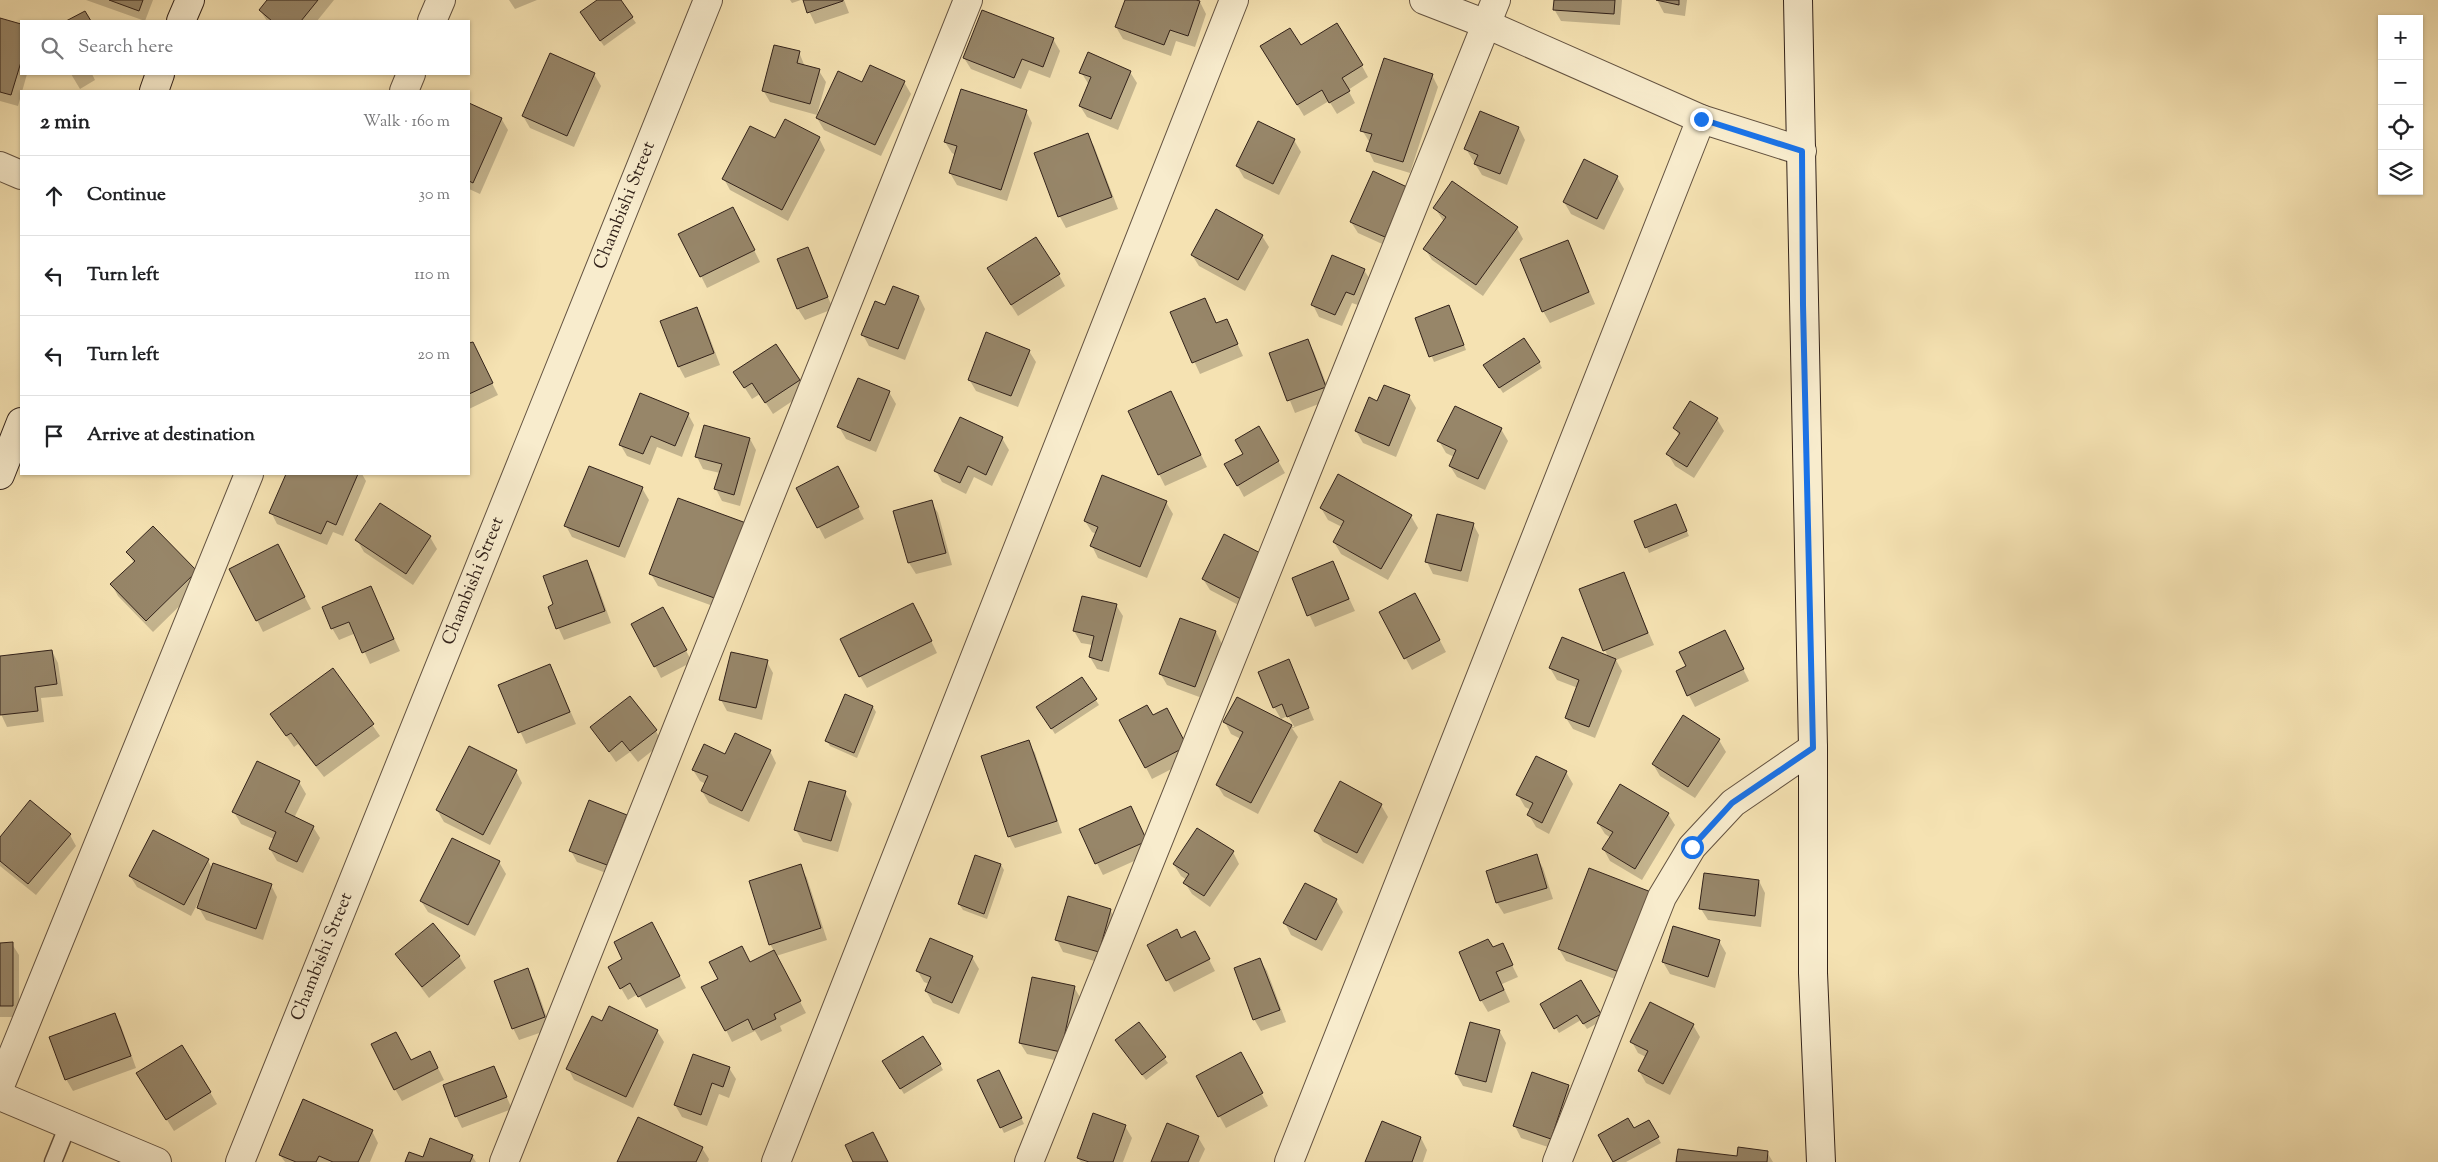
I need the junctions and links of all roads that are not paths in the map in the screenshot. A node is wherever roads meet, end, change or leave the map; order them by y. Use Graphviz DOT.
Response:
graph roads {
  1 [pos="190,0"];
  2 [pos="441,0"];
  3 [pos="708,0"];
  4 [pos="968,0"];
  5 [pos="1234,0"];
  6 [pos="1424,0"];
  7 [pos="1798,0"];
  8 [pos="1491,12"];
  9 [pos="181,20"];
  10 [pos="432,20"];
  11 [pos="160,75"];
  12 [pos="411,75"];
  13 [pos="154,90"];
  14 [pos="404,90"];
  15 [pos="1701,119"];
  16 [pos="1802,151"];
  17 [pos="0,166"];
  18 [pos="20,175"];
  19 [pos="20,424"];
  20 [pos="0,474"];
  21 [pos="249,475"];
  22 [pos="1813,748"];
  23 [pos="0,1086"];
  24 [pos="0,1096"];
  25 [pos="68,1125"];
  26 [pos="53,1162"];
  27 [pos="157,1162"];
  28 [pos="240,1162"];
  29 [pos="504,1162"];
  30 [pos="776,1162"];
  31 [pos="1029,1162"];
  32 [pos="1289,1162"];
  33 [pos="1557,1162"];
  34 [pos="1821,1162"];
  1 -- 9 [label="street"];
  2 -- 10 [label="street"];
  3 -- 28 [label="street, Chambishi Street"];
  4 -- 29 [label="street"];
  5 -- 30 [label="street"];
  6 -- 8 [label="street"];
  7 -- 16 [label="street"];
  8 -- 15 [label="street"];
  8 -- 31 [label="street"];
  11 -- 13 [label="street"];
  12 -- 14 [label="street"];
  15 -- 16 [label="street"];
  15 -- 32 [label="street"];
  16 -- 22 [label="street"];
  17 -- 18 [label="street"];
  19 -- 20 [label="street"];
  21 -- 23 [label="street"];
  22 -- 33 [label="street"];
  22 -- 34 [label="street"];
  24 -- 25 [label="street"];
  25 -- 26 [label="lane"];
  25 -- 27 [label="street"];
}
